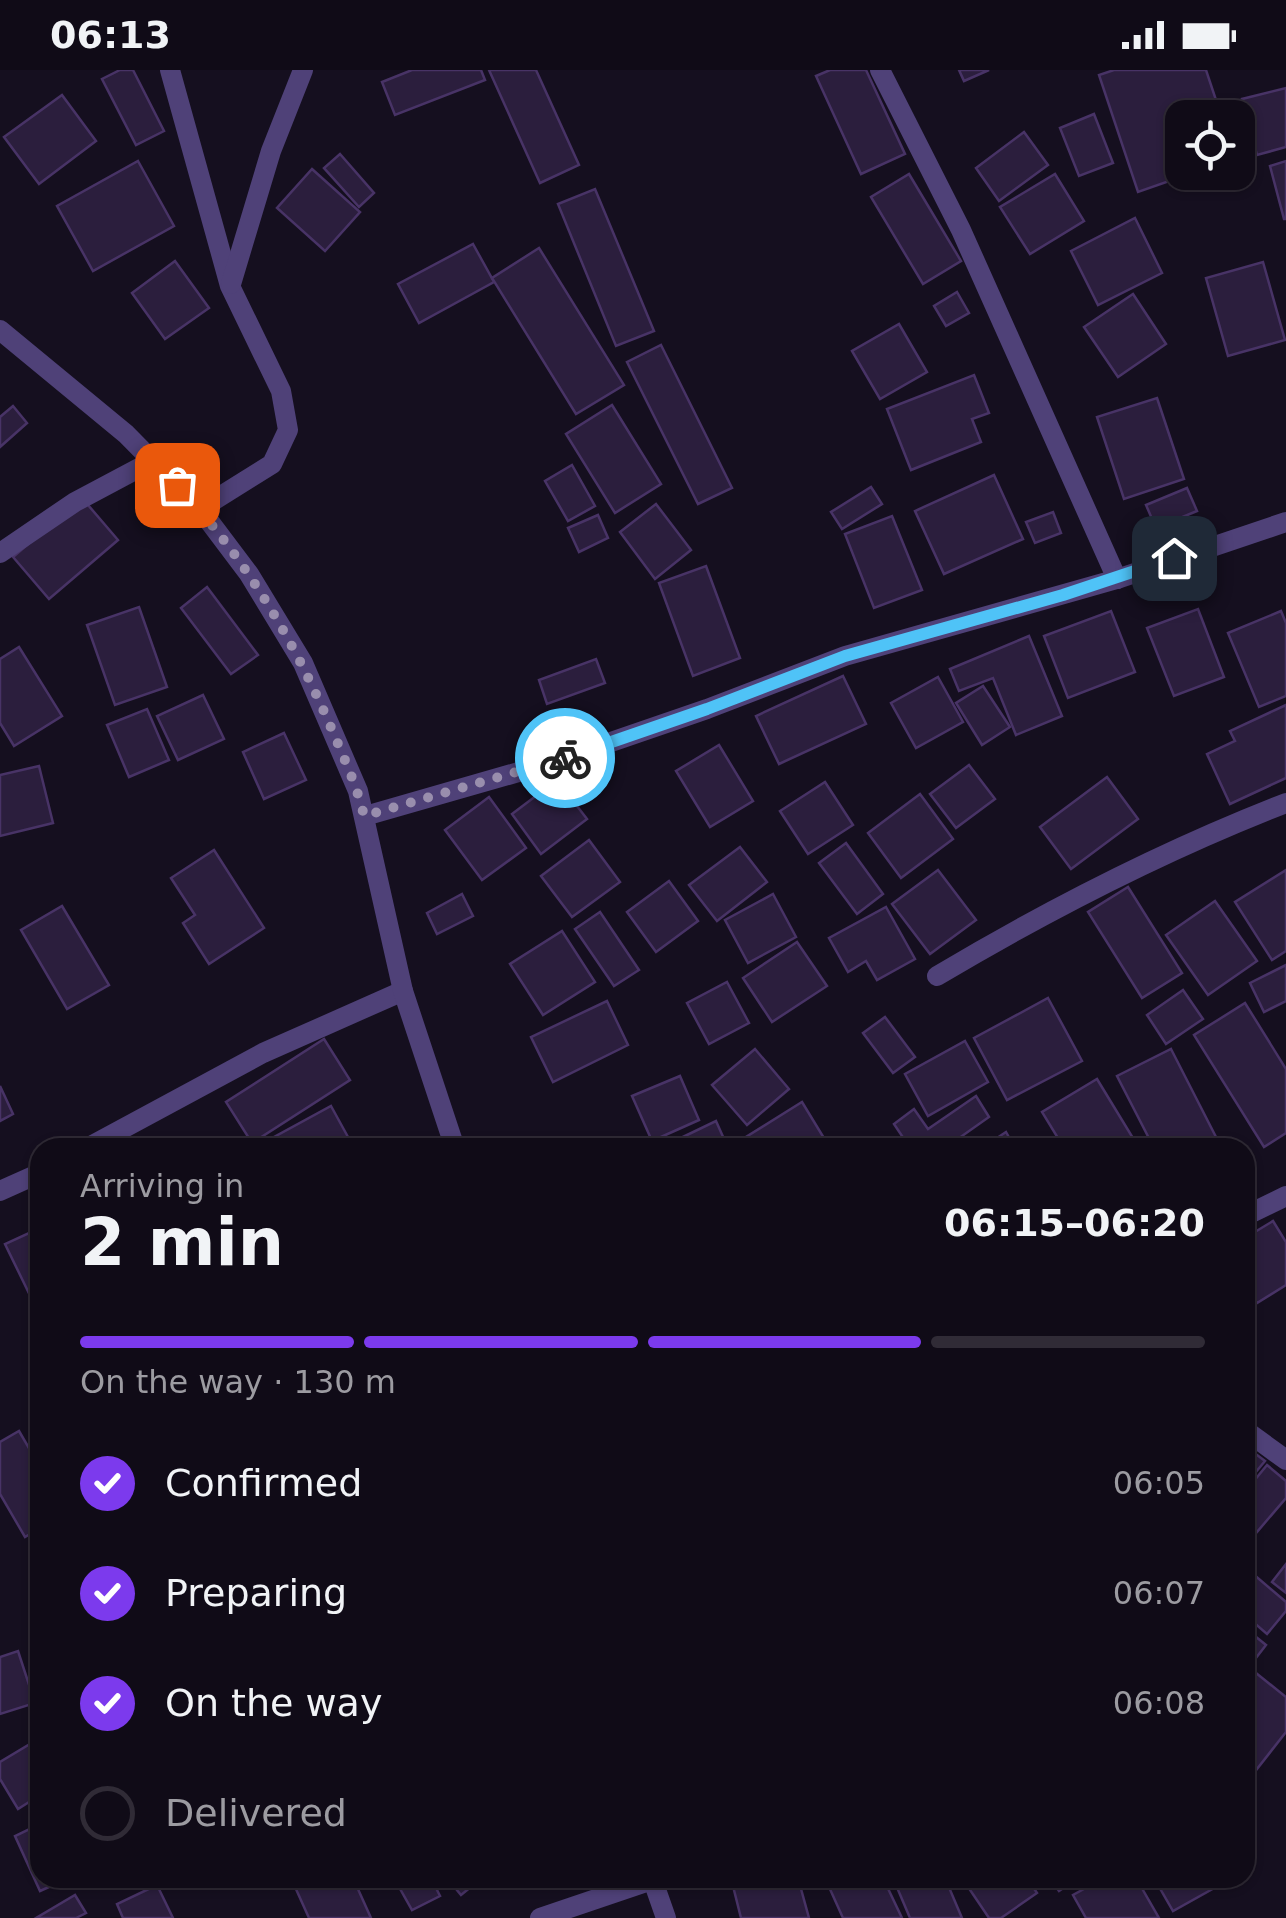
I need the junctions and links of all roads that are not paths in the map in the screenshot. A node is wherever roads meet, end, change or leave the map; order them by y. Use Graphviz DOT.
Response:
graph roads {
  1 [pos="170,70"];
  2 [pos="303,70"];
  3 [pos="880,70"];
  4 [pos="230,286"];
  5 [pos="0,330"];
  6 [pos="154,460"];
  7 [pos="200,509"];
  8 [pos="1286,522"];
  9 [pos="0,553"];
  10 [pos="1117,579"];
  11 [pos="1286,803"];
  12 [pos="364,816"];
  13 [pos="937,976"];
  14 [pos="403,991"];
  15 [pos="106,1138"];
  16 [pos="453,1138"];
  17 [pos="30,1178"];
  18 [pos="0,1191"];
  19 [pos="1286,1196"];
  20 [pos="1255,1211"];
  21 [pos="1255,1437"];
  22 [pos="1286,1460"];
  23 [pos="626,1888"];
  24 [pos="655,1888"];
  25 [pos="540,1918"];
  26 [pos="666,1918"];
  1 -- 4 [label="street"];
  2 -- 4 [label="street"];
  3 -- 10 [label="street"];
  4 -- 7 [label="street"];
  5 -- 6 [label="street"];
  6 -- 7 [label="street"];
  6 -- 9 [label="street"];
  7 -- 12 [label="street"];
  8 -- 10 [label="street"];
  10 -- 12 [label="street"];
  11 -- 13 [label="street"];
  12 -- 14 [label="street"];
  14 -- 15 [label="street"];
  14 -- 16 [label="street"];
  17 -- 18 [label="street"];
  19 -- 20 [label="street"];
  21 -- 22 [label="street"];
  23 -- 25 [label="street"];
  24 -- 26 [label="street"];
}
